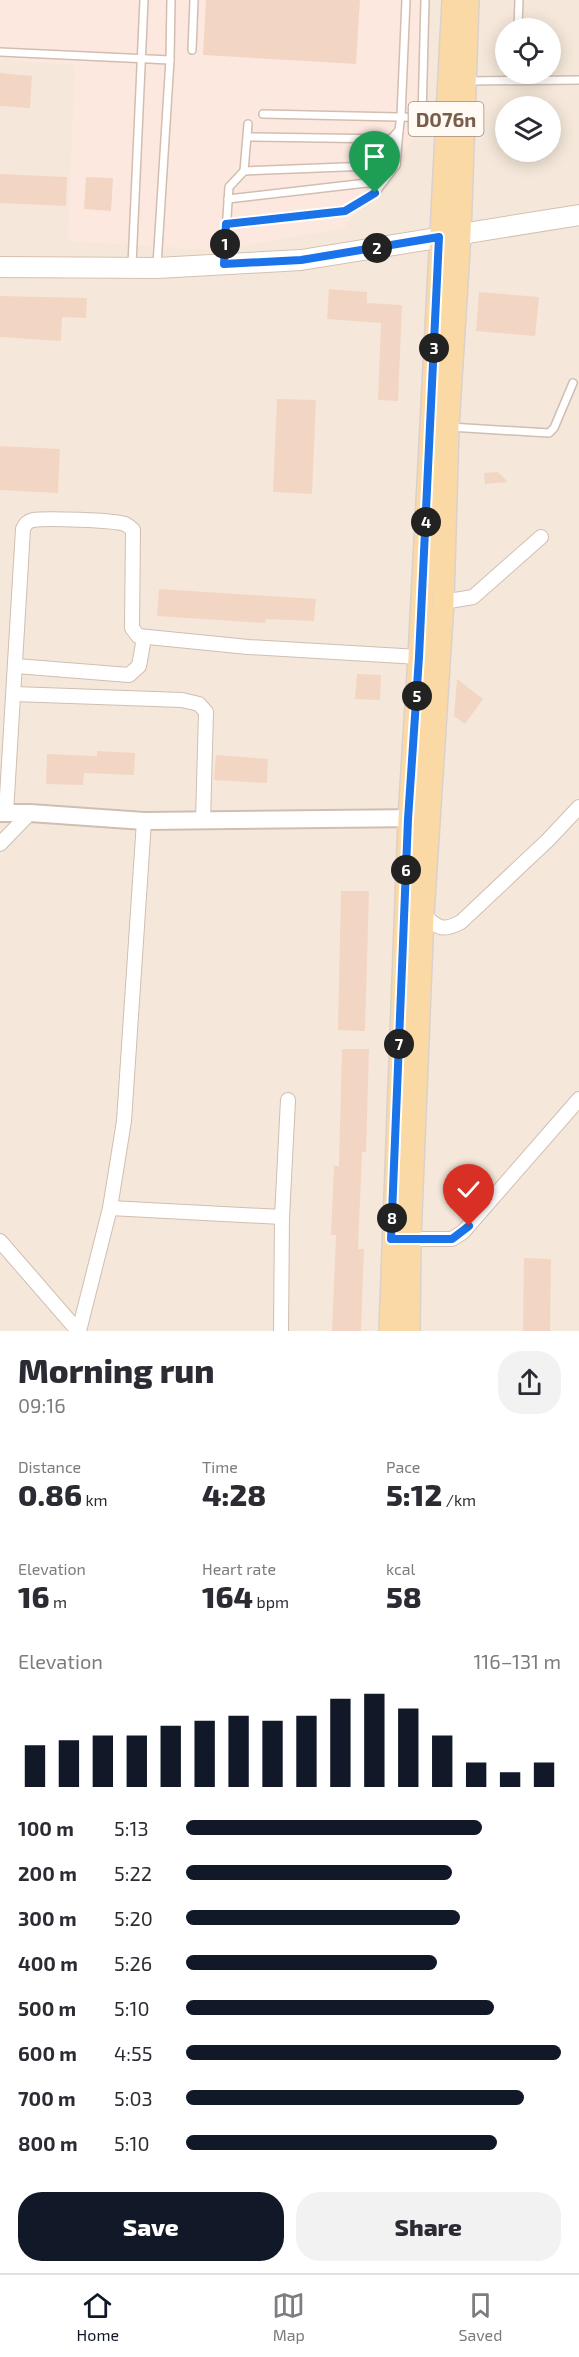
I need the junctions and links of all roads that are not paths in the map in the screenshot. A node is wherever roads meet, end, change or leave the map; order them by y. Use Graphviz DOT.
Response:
graph roads {
  1 [pos="144,0"];
  2 [pos="171,0"];
  3 [pos="194,0"];
  4 [pos="406,0"];
  5 [pos="425,0"];
  6 [pos="453,0"];
  7 [pos="468,0"];
  8 [pos="519,0"];
  9 [pos="518,18"];
  10 [pos="192,50"];
  11 [pos="0,52"];
  12 [pos="142,59"];
  13 [pos="170,60"];
  14 [pos="495,79"];
  15 [pos="561,79"];
  16 [pos="579,80"];
  17 [pos="464,81"];
  18 [pos="263,114"];
  19 [pos="401,116"];
  20 [pos="422,117"];
  21 [pos="446,118"];
  22 [pos="248,124"];
  23 [pos="399,130"];
  24 [pos="248,137"];
  25 [pos="396,165"];
  26 [pos="244,171"];
  27 [pos="384,181"];
  28 [pos="228,199"];
  29 [pos="579,215"];
  30 [pos="226,224"];
  31 [pos="449,236"];
  32 [pos="224,264"];
  33 [pos="0,267"];
  34 [pos="132,268"];
  35 [pos="157,268"];
  36 [pos="573,383"];
  37 [pos="448,427"];
  38 [pos="541,537"];
  39 [pos="442,602"];
  40 [pos="144,638"];
  41 [pos="419,657"];
  42 [pos="16,666"];
  43 [pos="14,694"];
  44 [pos="579,807"];
  45 [pos="3,813"];
  46 [pos="30,813"];
  47 [pos="419,818"];
  48 [pos="144,821"];
  49 [pos="203,821"];
  50 [pos="0,844"];
  51 [pos="423,915"];
  52 [pos="579,1099"];
  53 [pos="288,1100"];
  54 [pos="110,1208"];
  55 [pos="282,1217"];
  56 [pos="401,1239"];
  57 [pos="0,1241"];
  58 [pos="78,1331"];
  59 [pos="281,1331"];
  60 [pos="390,1331"];
  61 [pos="409,1331"];
  1 -- 12 [label="lane"];
  2 -- 13 [label="lane"];
  3 -- 10 [label="lane"];
  4 -- 19 [label="lane"];
  5 -- 20 [label="lane"];
  6 -- 21 [label="main road, D076n"];
  7 -- 17 [label="main road, D076n"];
  8 -- 9 [label="lane"];
  11 -- 12 [label="lane"];
  12 -- 13 [label="lane"];
  12 -- 34 [label="lane"];
  13 -- 35 [label="lane"];
  14 -- 17 [label="lane"];
  15 -- 16 [label="lane"];
  17 -- 31 [label="main road, D076n"];
  18 -- 19 [label="lane"];
  19 -- 20 [label="lane"];
  19 -- 23 [label="lane"];
  20 -- 21 [label="lane"];
  21 -- 31 [label="main road, D076n"];
  22 -- 24 [label="lane"];
  23 -- 24 [label="lane"];
  23 -- 25 [label="lane"];
  24 -- 26 [label="lane"];
  25 -- 26 [label="lane"];
  25 -- 27 [label="lane"];
  26 -- 28 [label="lane"];
  27 -- 28 [label="lane"];
  27 -- 30 [label="lane"];
  28 -- 30 [label="lane"];
  29 -- 31 [label="main road"];
  30 -- 32 [label="lane"];
  31 -- 32 [label="main road"];
  31 -- 37 [label="main road, D076n"];
  31 -- 41 [label="main road, D076n"];
  32 -- 35 [label="main road"];
  33 -- 34 [label="main road"];
  34 -- 35 [label="main road"];
  36 -- 37 [label="lane"];
  37 -- 39 [label="main road, D076n"];
  38 -- 39 [label="street"];
  39 -- 47 [label="main road, D076n"];
  40 -- 41 [label="street"];
  40 -- 42 [label="street"];
  40 -- 42 [label="street"];
  41 -- 47 [label="main road, D076n"];
  42 -- 43 [label="street"];
  43 -- 45 [label="street"];
  43 -- 49 [label="street"];
  44 -- 51 [label="street"];
  45 -- 46 [label="street"];
  46 -- 48 [label="street"];
  46 -- 50 [label="street"];
  47 -- 49 [label="street"];
  47 -- 51 [label="main road, D076n"];
  47 -- 56 [label="main road, D076n"];
  48 -- 49 [label="street"];
  48 -- 54 [label="street"];
  51 -- 56 [label="main road, D076n"];
  52 -- 56 [label="street"];
  53 -- 55 [label="street"];
  54 -- 55 [label="street"];
  54 -- 58 [label="street"];
  55 -- 59 [label="street"];
  56 -- 60 [label="main road, D076n"];
  56 -- 61 [label="main road, D076n"];
  57 -- 58 [label="street"];
}
